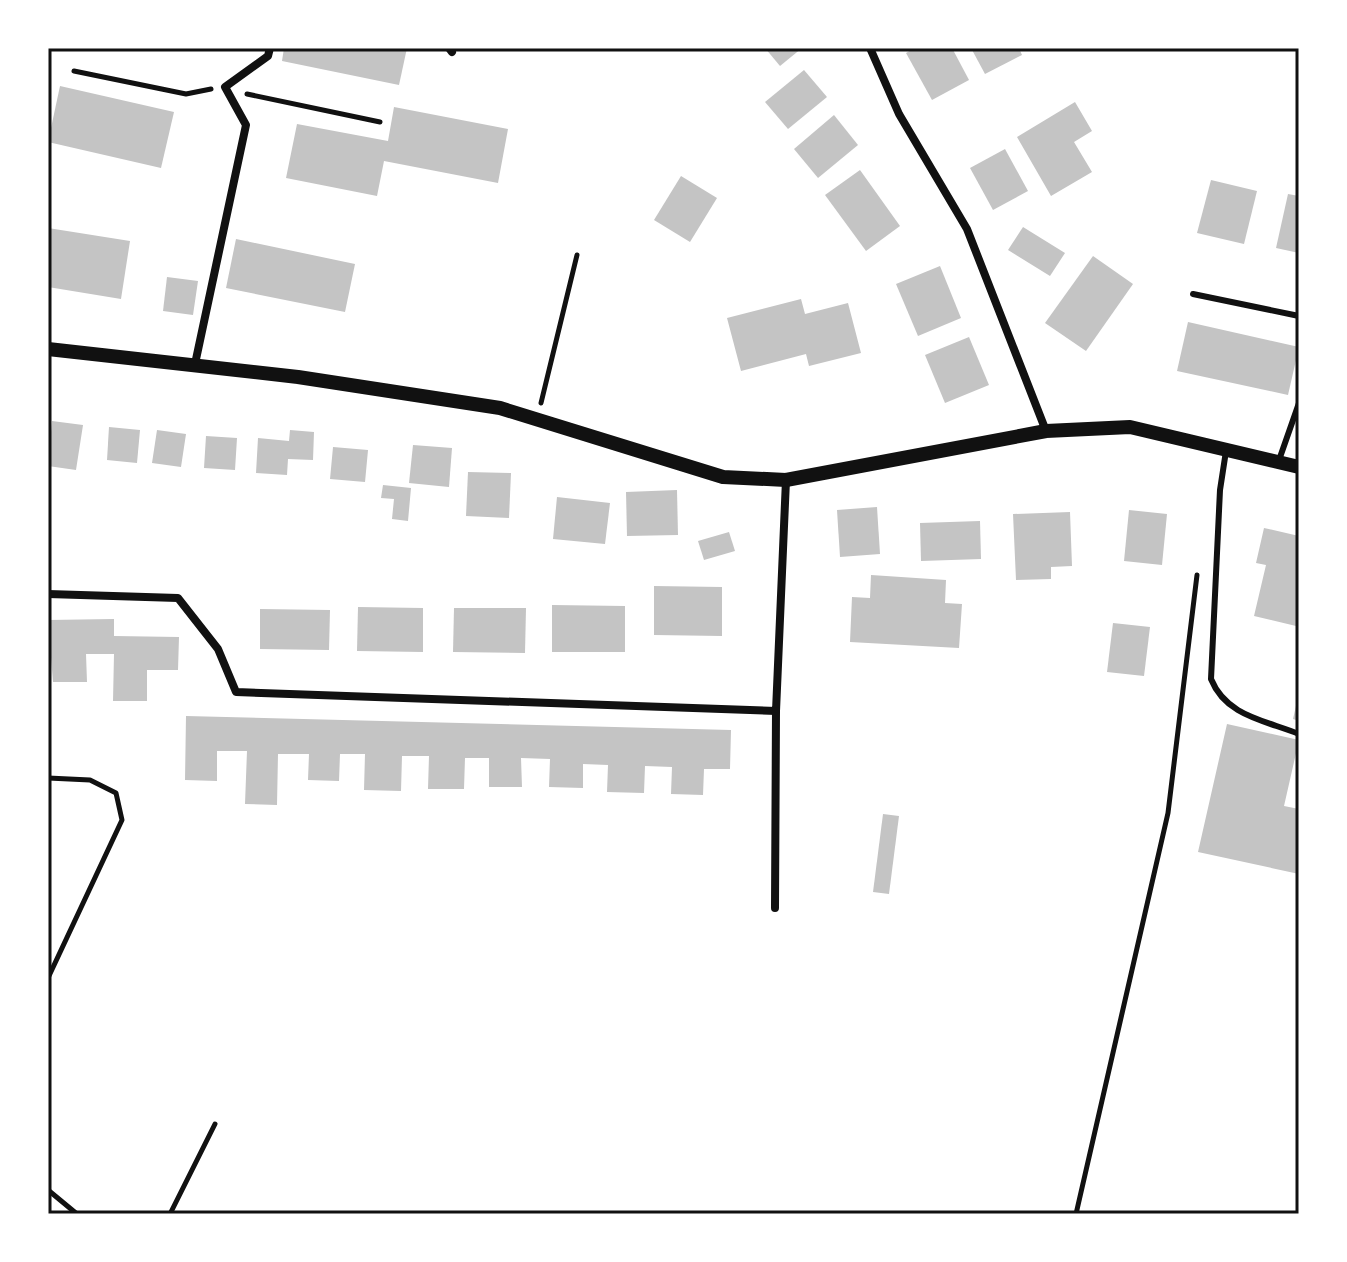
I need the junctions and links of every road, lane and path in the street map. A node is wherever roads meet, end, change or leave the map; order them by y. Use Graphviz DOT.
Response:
graph roads {
  1 [pos="270,48"];
  2 [pos="870,48"];
  3 [pos="74,71"];
  4 [pos="225,87"];
  5 [pos="380,122"];
  6 [pos="577,255"];
  7 [pos="1193,294"];
  8 [pos="1299,316"];
  9 [pos="48,349"];
  10 [pos="195,364"];
  11 [pos="1299,403"];
  12 [pos="536,419"];
  13 [pos="1046,431"];
  14 [pos="1226,451"];
  15 [pos="1278,463"];
  16 [pos="1299,467"];
  17 [pos="786,480"];
  18 [pos="1199,560"];
  19 [pos="48,594"];
  20 [pos="776,711"];
  21 [pos="1299,734"];
  22 [pos="48,778"];
  23 [pos="775,908"];
  24 [pos="48,978"];
  25 [pos="215,1124"];
  26 [pos="48,1190"];
  27 [pos="77,1214"];
  28 [pos="170,1214"];
  29 [pos="1076,1214"];
  1 -- 4 [label="street"];
  2 -- 13 [label="street"];
  3 -- 4 [label="path"];
  4 -- 5 [label="path"];
  4 -- 10 [label="street"];
  6 -- 12 [label="path"];
  7 -- 8 [label="lane"];
  9 -- 10 [label="street"];
  10 -- 12 [label="street"];
  11 -- 15 [label="lane"];
  12 -- 17 [label="street"];
  13 -- 14 [label="street"];
  13 -- 17 [label="street"];
  14 -- 15 [label="street"];
  14 -- 21 [label="lane"];
  15 -- 16 [label="street"];
  17 -- 20 [label="street"];
  18 -- 29 [label="path"];
  19 -- 20 [label="street"];
  20 -- 23 [label="street"];
  22 -- 24 [label="path"];
  25 -- 28 [label="path"];
  26 -- 27 [label="path"];
}
